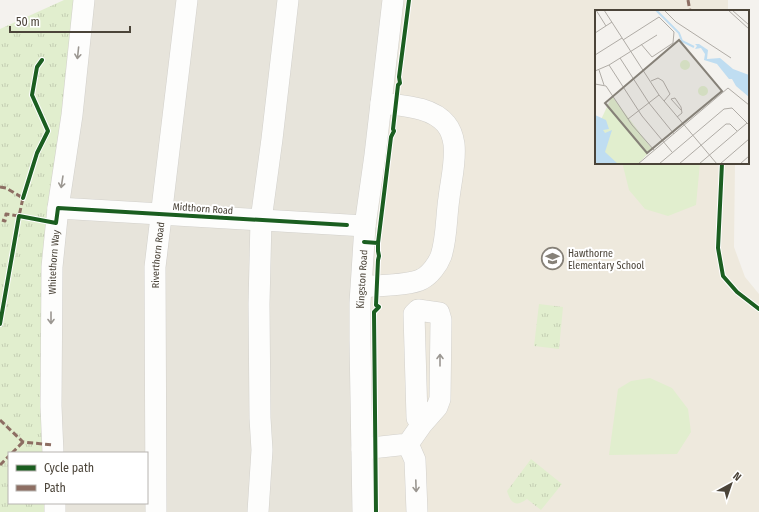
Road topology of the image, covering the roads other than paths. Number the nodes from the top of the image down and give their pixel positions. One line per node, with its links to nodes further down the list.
1 (84, 0): 6 (street, Whitethorn Way, one-way to 6)
2 (187, 0): 7 (street, Riverthorn Road)
3 (288, 0): 8 (street)
4 (393, 0): 5 (street, Kingston Road)
5 (381, 103): 9 (street, Kingston Road); 10 (street)
6 (58, 208): 7 (street, Midthorn Road); 13 (street, Whitethorn Way, one-way to 13)
7 (161, 213): 8 (street, Midthorn Road); 15 (street, Riverthorn Road)
8 (260, 220): 9 (street, Midthorn Road); 16 (street)
9 (365, 226): 10 (street, Kingston Road)
10 (362, 287): 12 (street, Kingston Road)
11 (419, 421): 11 (street, one-way to 11); 14 (street)
12 (362, 449): 14 (street); 17 (street, Kingston Road)
13 (53, 452)
14 (412, 452): 18 (street, one-way to 18)
15 (156, 512)
16 (258, 512)
17 (362, 512)
18 (417, 512)

